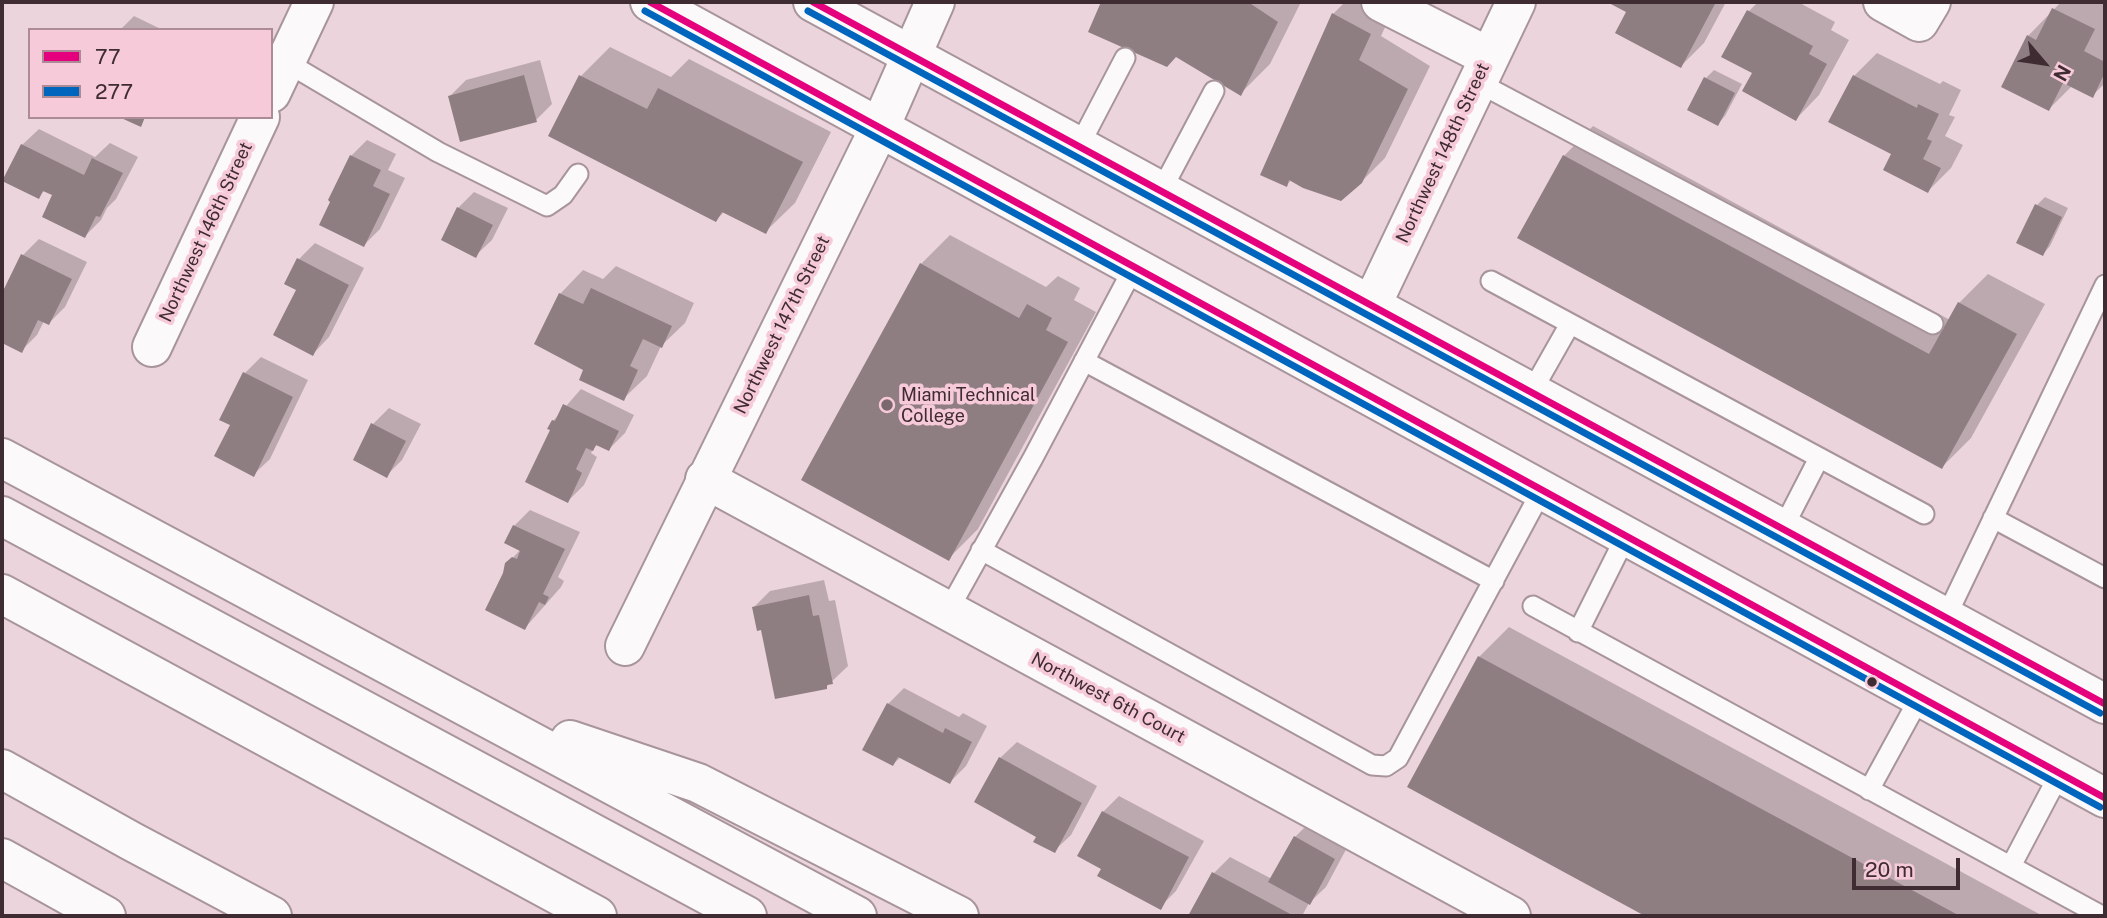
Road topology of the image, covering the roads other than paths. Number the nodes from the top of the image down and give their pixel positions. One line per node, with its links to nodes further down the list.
1 (314, 2): 12 (main road)
2 (650, 2): 15 (main road)
3 (813, 2): 9 (main road)
4 (935, 2): 9 (main road, Northwest 147th Street)
5 (1381, 2): 11 (main road)
6 (1516, 2): 11 (main road, Northwest 148th Street)
7 (1883, 2): 8 (main road)
8 (1925, 12)
9 (910, 56): 15 (main road, Northwest 147th Street); 16 (main road)
10 (1125, 58): 16 (lane)
11 (1483, 70): 22 (main road, Northwest 148th Street); 24 (lane)
12 (279, 77): 17 (lane)
13 (1214, 91): 18 (lane)
14 (259, 119): 25 (main road, Northwest 146th Street)
15 (880, 127): 19 (main road); 30 (main road, Northwest 147th Street)
16 (1079, 146): 18 (main road)
17 (578, 174)
18 (1161, 191): 22 (main road)
19 (1134, 267): 26 (lane); 31 (main road)
20 (1491, 281): 23 (lane)
21 (2105, 285): 34 (lane)
22 (1372, 304): 27 (main road)
23 (1570, 324): 27 (lane); 29 (lane)
24 (1933, 324)
25 (152, 347)
26 (1084, 361): 37 (lane); 39 (lane)
27 (1532, 391): 35 (main road)
28 (2, 458): 48 (main road)
29 (1819, 458): 32 (lane); 35 (lane)
30 (705, 479): 42 (main road, Northwest 6th Court); 45 (main road, Northwest 147th Street)
31 (1542, 490): 36 (main road); 39 (lane)
32 (1924, 514)
33 (2, 516): 59 (main road)
34 (1993, 518): 38 (lane); 43 (lane)
35 (1783, 528): 43 (main road)
36 (1626, 536): 44 (lane); 46 (main road)
37 (981, 550): 39 (lane); 42 (lane)
38 (2105, 578)
39 (1494, 581)
40 (2, 594): 58 (main road)
41 (1533, 606): 44 (lane)
42 (947, 611): 62 (main road, Northwest 6th Court)
43 (1945, 617): 47 (main road)
44 (1578, 632): 52 (lane)
45 (625, 646)
46 (1920, 697): 50 (main road); 52 (lane)
47 (2105, 704)
48 (473, 709): 60 (main road); 61 (main road)
49 (2, 769): 57 (main road)
50 (2060, 773): 51 (main road); 53 (main road); 55 (lane)
51 (2105, 775)
52 (1869, 790): 55 (lane)
53 (2105, 798)
54 (2, 858): 56 (main road)
55 (2011, 866): 63 (lane)
56 (107, 916)
57 (272, 916)
58 (597, 916)
59 (747, 916)
60 (858, 916)
61 (959, 916)
62 (1511, 916)
63 (2102, 916)

